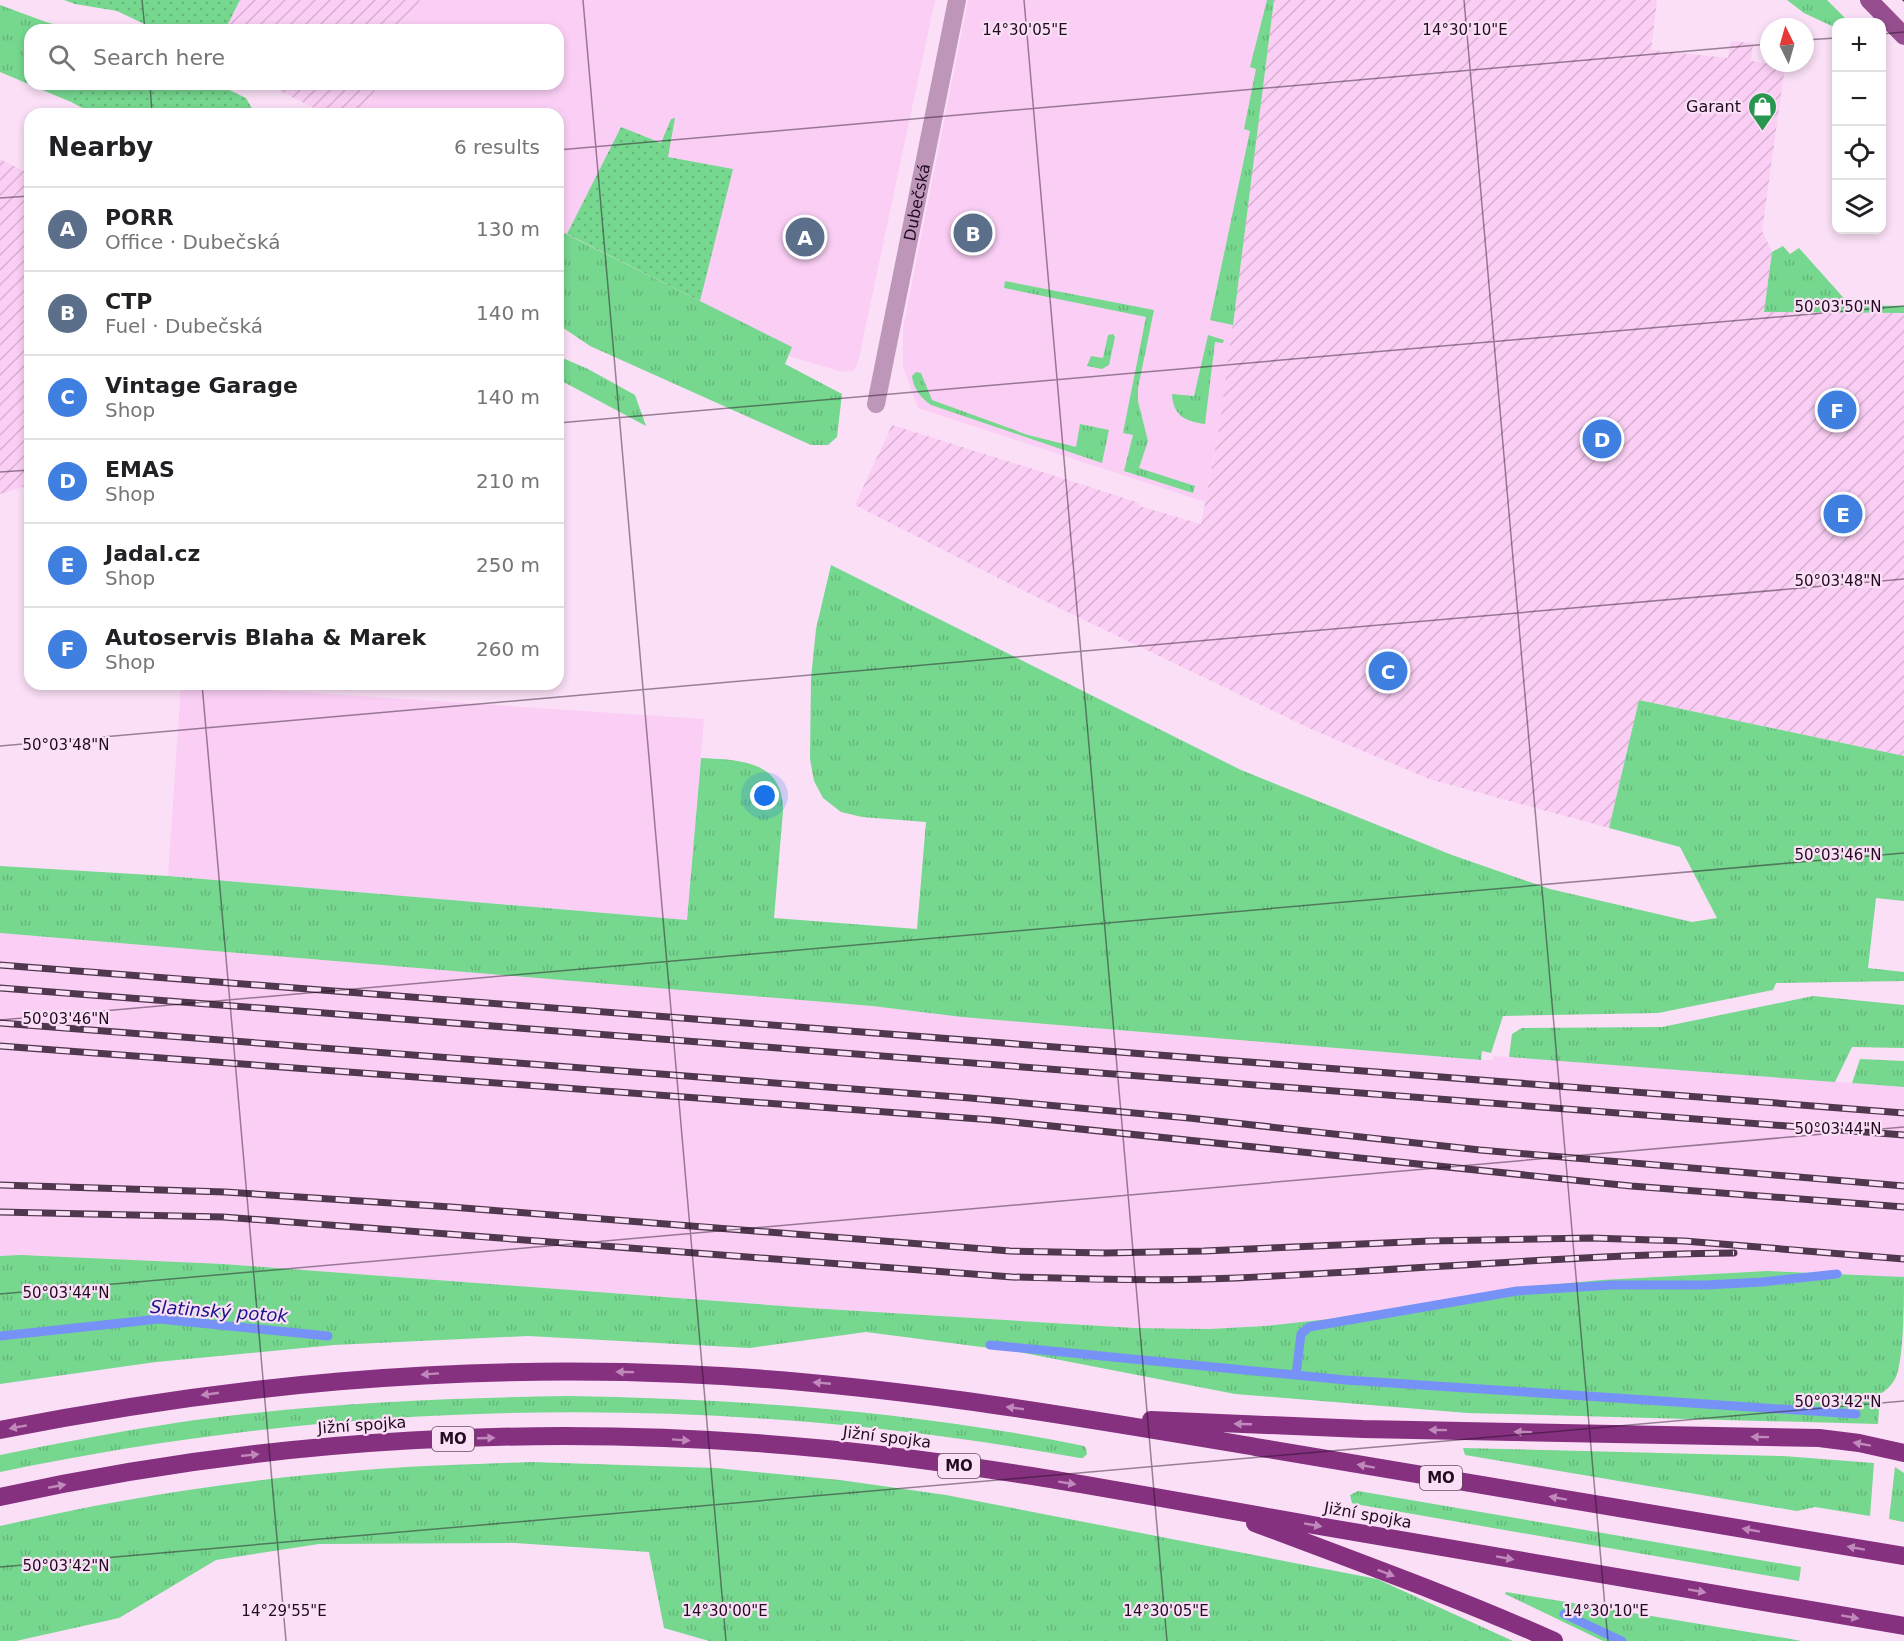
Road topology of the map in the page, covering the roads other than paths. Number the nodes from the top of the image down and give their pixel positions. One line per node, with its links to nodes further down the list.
1 (957, 0): 4 (street, Dubečská)
2 (1869, 0): 3 (main road)
3 (1904, 36)
4 (876, 404)
5 (1073, 1417): 6 (highway, MO, one-way to 6); 7 (highway, one-way to 5); 10 (highway, MO, one-way to 5)
6 (0, 1430)
7 (1904, 1453)
8 (0, 1497): 9 (highway, Jižní spojka / MO, one-way to 9)
9 (1214, 1508): 11 (highway, Jižní spojka / MO, one-way to 11); 12 (highway, one-way to 12)
10 (1904, 1556)
11 (1904, 1626)
12 (1554, 1641)

